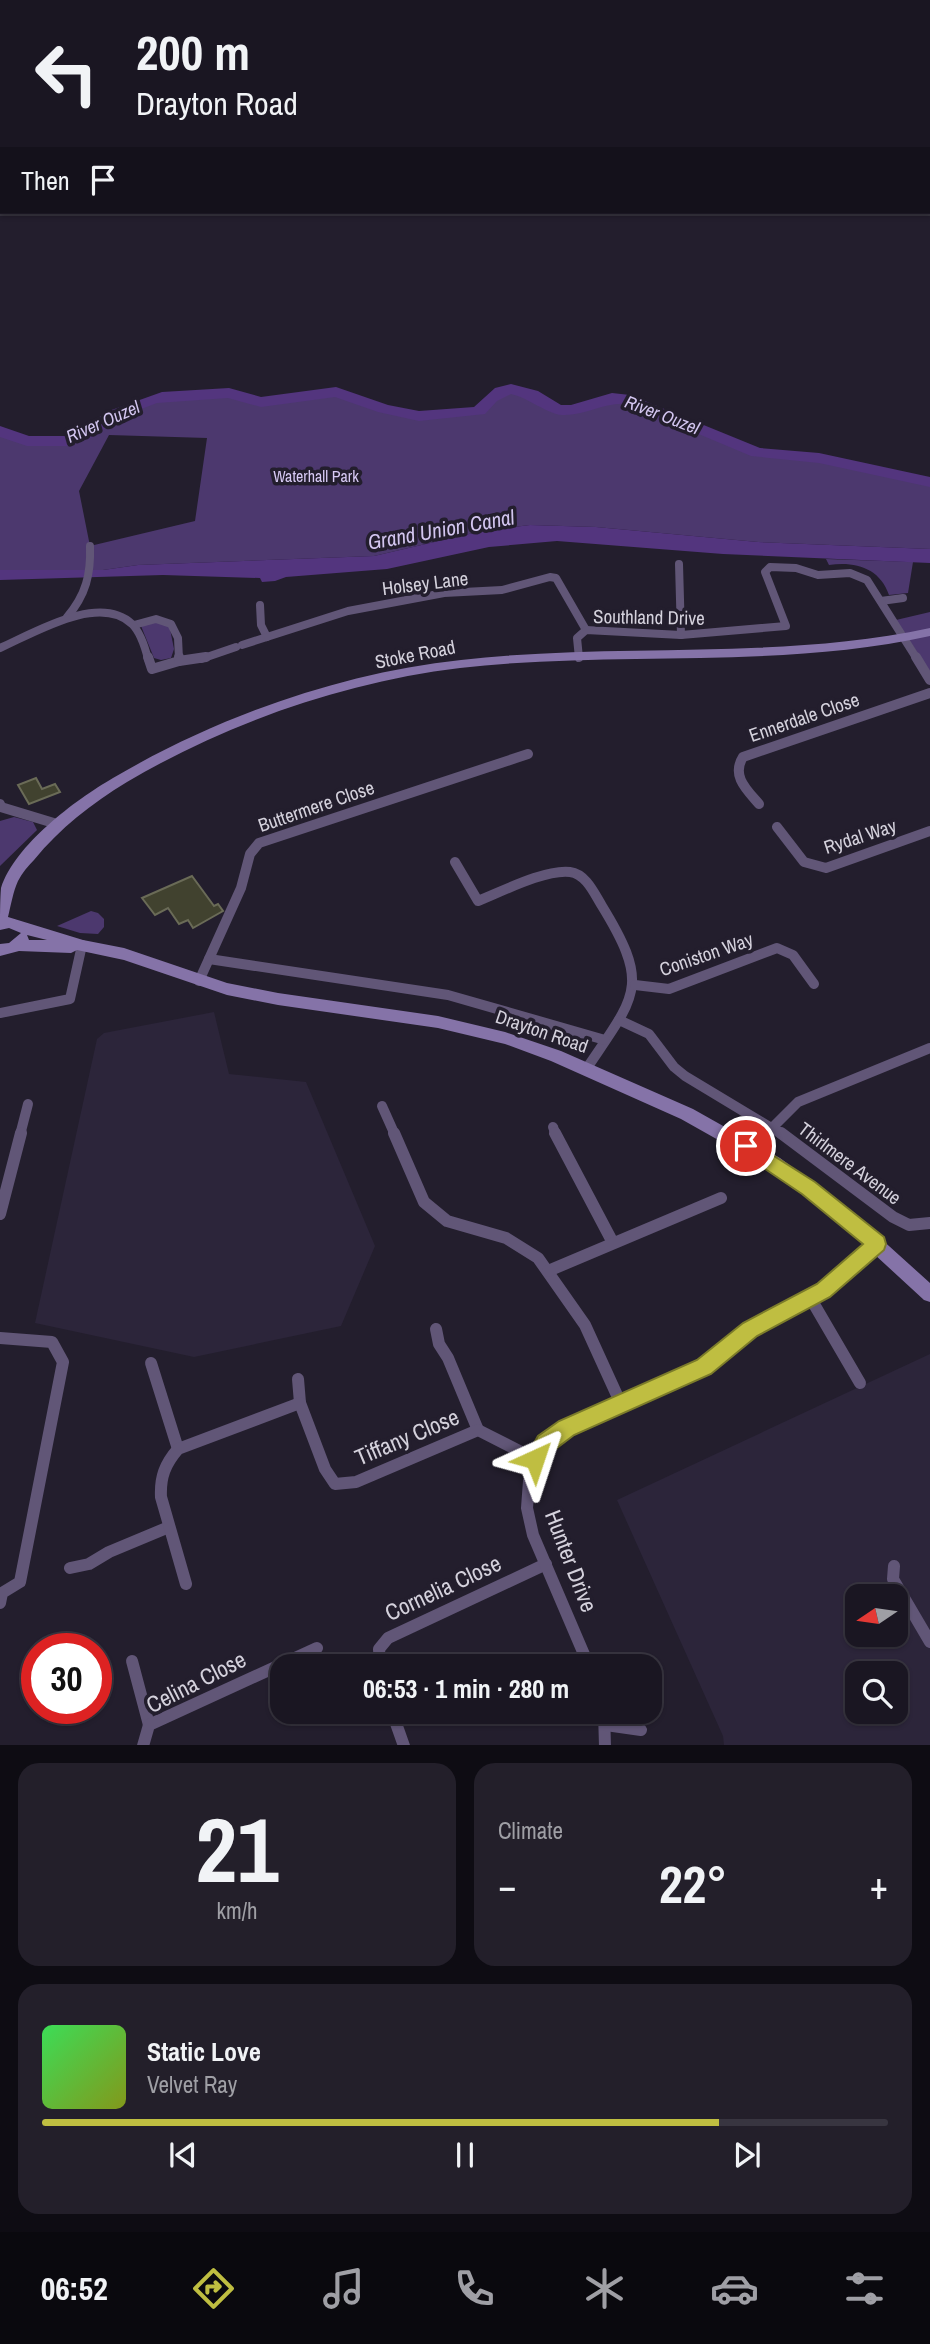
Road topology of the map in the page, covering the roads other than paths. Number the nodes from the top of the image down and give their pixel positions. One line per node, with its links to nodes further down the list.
1 (90, 546): 6 (street)
2 (679, 564): 10 (street)
3 (903, 598): 4 (street)
4 (881, 601): 10 (street, Southland Drive); 12 (street)
5 (260, 605): 11 (street)
6 (67, 617): 7 (street); 13 (street)
7 (134, 625): 15 (street, Holsey Lane); 15 (street)
8 (586, 630): 10 (street, Southland Drive); 11 (street, Holsey Lane); 14 (street, Southland Drive)
9 (930, 632): 12 (street, Stoke Road)
10 (681, 635)
11 (267, 637): 15 (street, Holsey Lane)
12 (902, 638): 14 (street, Stoke Road); 16 (street)
13 (0, 648)
14 (579, 658): 21 (street, Stoke Road)
15 (179, 662)
16 (930, 680)
17 (930, 693): 19 (street, Ennerdale Close)
18 (527, 754): 30 (street, Buttermere Close)
19 (759, 804)
20 (0, 806): 21 (street)
21 (58, 824): 25 (street, Stoke Road)
22 (776, 827): 23 (street, Rydal Way)
23 (930, 831)
24 (455, 862): 32 (street)
25 (0, 924): 26 (street, Drayton Road)
26 (22, 928): 27 (street); 28 (street, Drayton Road)
27 (17, 945): 28 (street, Drayton Road); 29 (street, Drayton Road)
28 (81, 945): 31 (street, Drayton Road); 34 (street)
29 (0, 950)
30 (209, 959): 31 (street, Buttermere Close); 36 (street, Drayton Road)
31 (199, 981): 38 (street, Drayton Road)
32 (635, 985): 33 (street, Coniston Way); 35 (street)
33 (814, 985)
34 (0, 1013)
35 (619, 1020): 36 (street); 42 (street, Thirlmere Avenue)
36 (605, 1040): 38 (street)
37 (930, 1048): 42 (street)
38 (587, 1068): 47 (street, Drayton Road)
39 (29, 1104): 44 (street)
40 (382, 1105): 48 (street)
41 (553, 1127): 46 (street)
42 (773, 1127): 45 (street, Thirlmere Avenue)
43 (721, 1198): 46 (street)
44 (0, 1214)
45 (930, 1223)
46 (612, 1241): 48 (street)
47 (877, 1244): 49 (street, Drayton Road); 50 (street, Hunter Drive)
48 (548, 1271): 57 (street)
49 (930, 1294)
50 (811, 1299): 55 (street); 57 (street, Hunter Drive)
51 (436, 1329): 58 (street)
52 (0, 1338): 66 (street)
53 (151, 1363): 59 (street)
54 (298, 1379): 56 (street, Tiffany Close)
55 (860, 1383)
56 (300, 1403): 58 (street, Tiffany Close); 59 (street)
57 (621, 1404): 60 (street, Hunter Drive)
58 (478, 1430): 60 (street, Tiffany Close)
59 (178, 1449): 61 (street)
60 (535, 1459): 62 (street, Hunter Drive)
61 (169, 1527): 64 (street); 65 (street)
62 (546, 1564): 69 (street, Cornelia Close); 70 (street, Hunter Drive)
63 (894, 1566): 67 (street)
64 (70, 1568)
65 (186, 1584)
66 (0, 1603)
67 (930, 1642)
68 (317, 1648): 75 (street, Celina Close)
69 (379, 1654)
70 (584, 1654)
71 (132, 1661): 75 (street)
72 (396, 1724): 78 (street)
73 (605, 1724): 79 (street)
74 (623, 1724): 76 (street)
75 (149, 1725): 77 (street, Celina Close)
76 (641, 1730)
77 (143, 1745)
78 (404, 1745)
79 (605, 1745)

